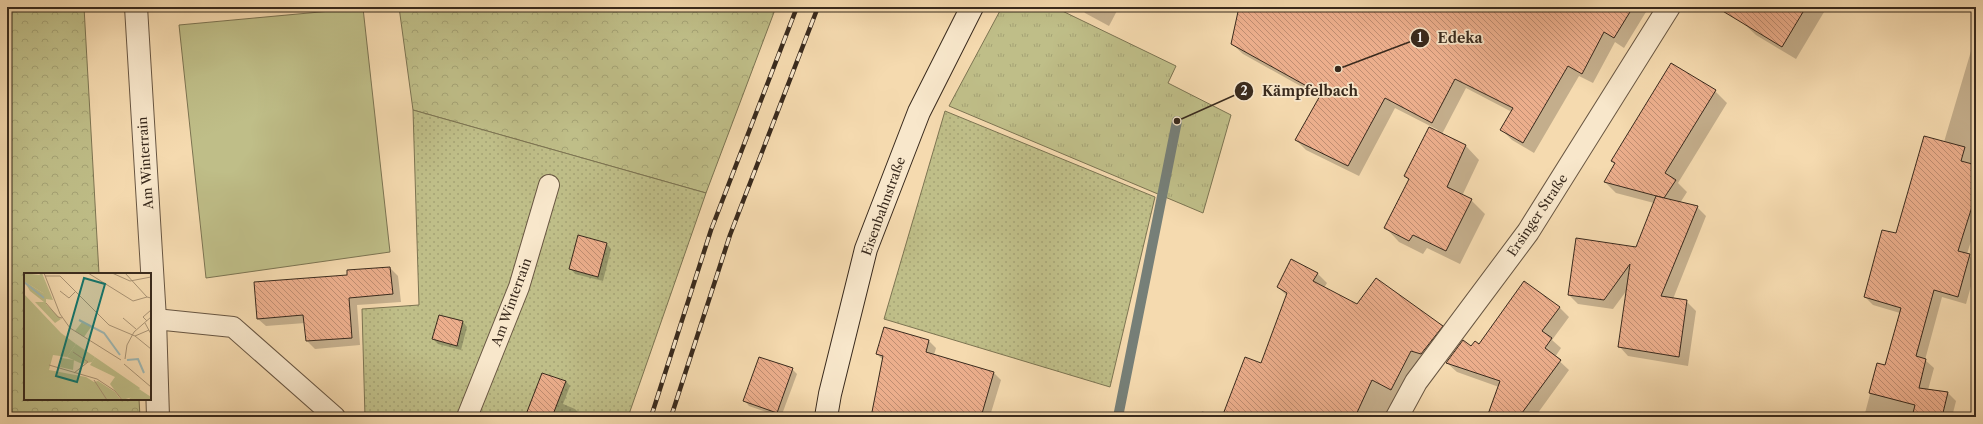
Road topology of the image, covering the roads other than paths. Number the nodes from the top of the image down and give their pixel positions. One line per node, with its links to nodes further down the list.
1 (136, 7): 5 (street, Am Winterrain)
2 (972, 7): 9 (street, Eisenbahnstraße)
3 (1669, 7): 10 (street, Ersinger Straße)
4 (549, 185): 8 (lane, Am Winterrain)
5 (155, 319): 6 (street, Am Winterrain); 7 (lane)
6 (158, 417)
7 (335, 417)
8 (467, 417)
9 (826, 417)
10 (1397, 417)

